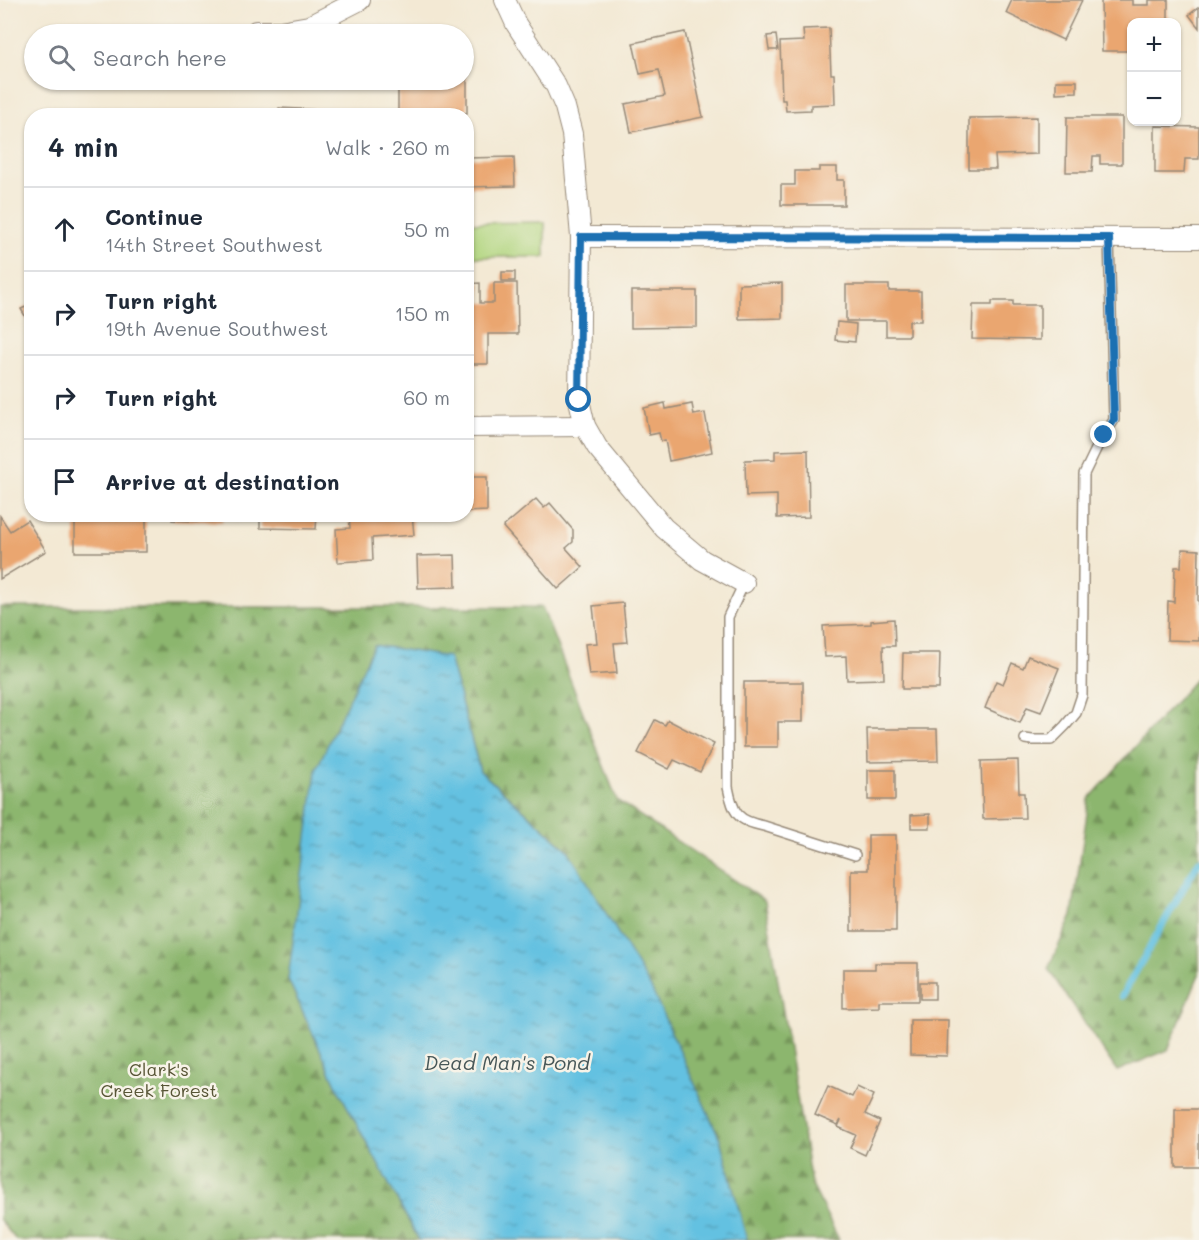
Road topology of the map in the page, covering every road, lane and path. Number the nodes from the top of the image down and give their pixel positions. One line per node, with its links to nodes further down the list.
1 (360, 0): 3 (street)
2 (505, 0): 4 (street)
3 (313, 24)
4 (581, 237): 5 (street); 7 (street)
5 (1109, 238): 6 (street); 10 (lane)
6 (1199, 238)
7 (585, 426): 8 (street); 9 (street)
8 (474, 427)
9 (744, 584): 11 (lane)
10 (1026, 739)
11 (855, 855)

